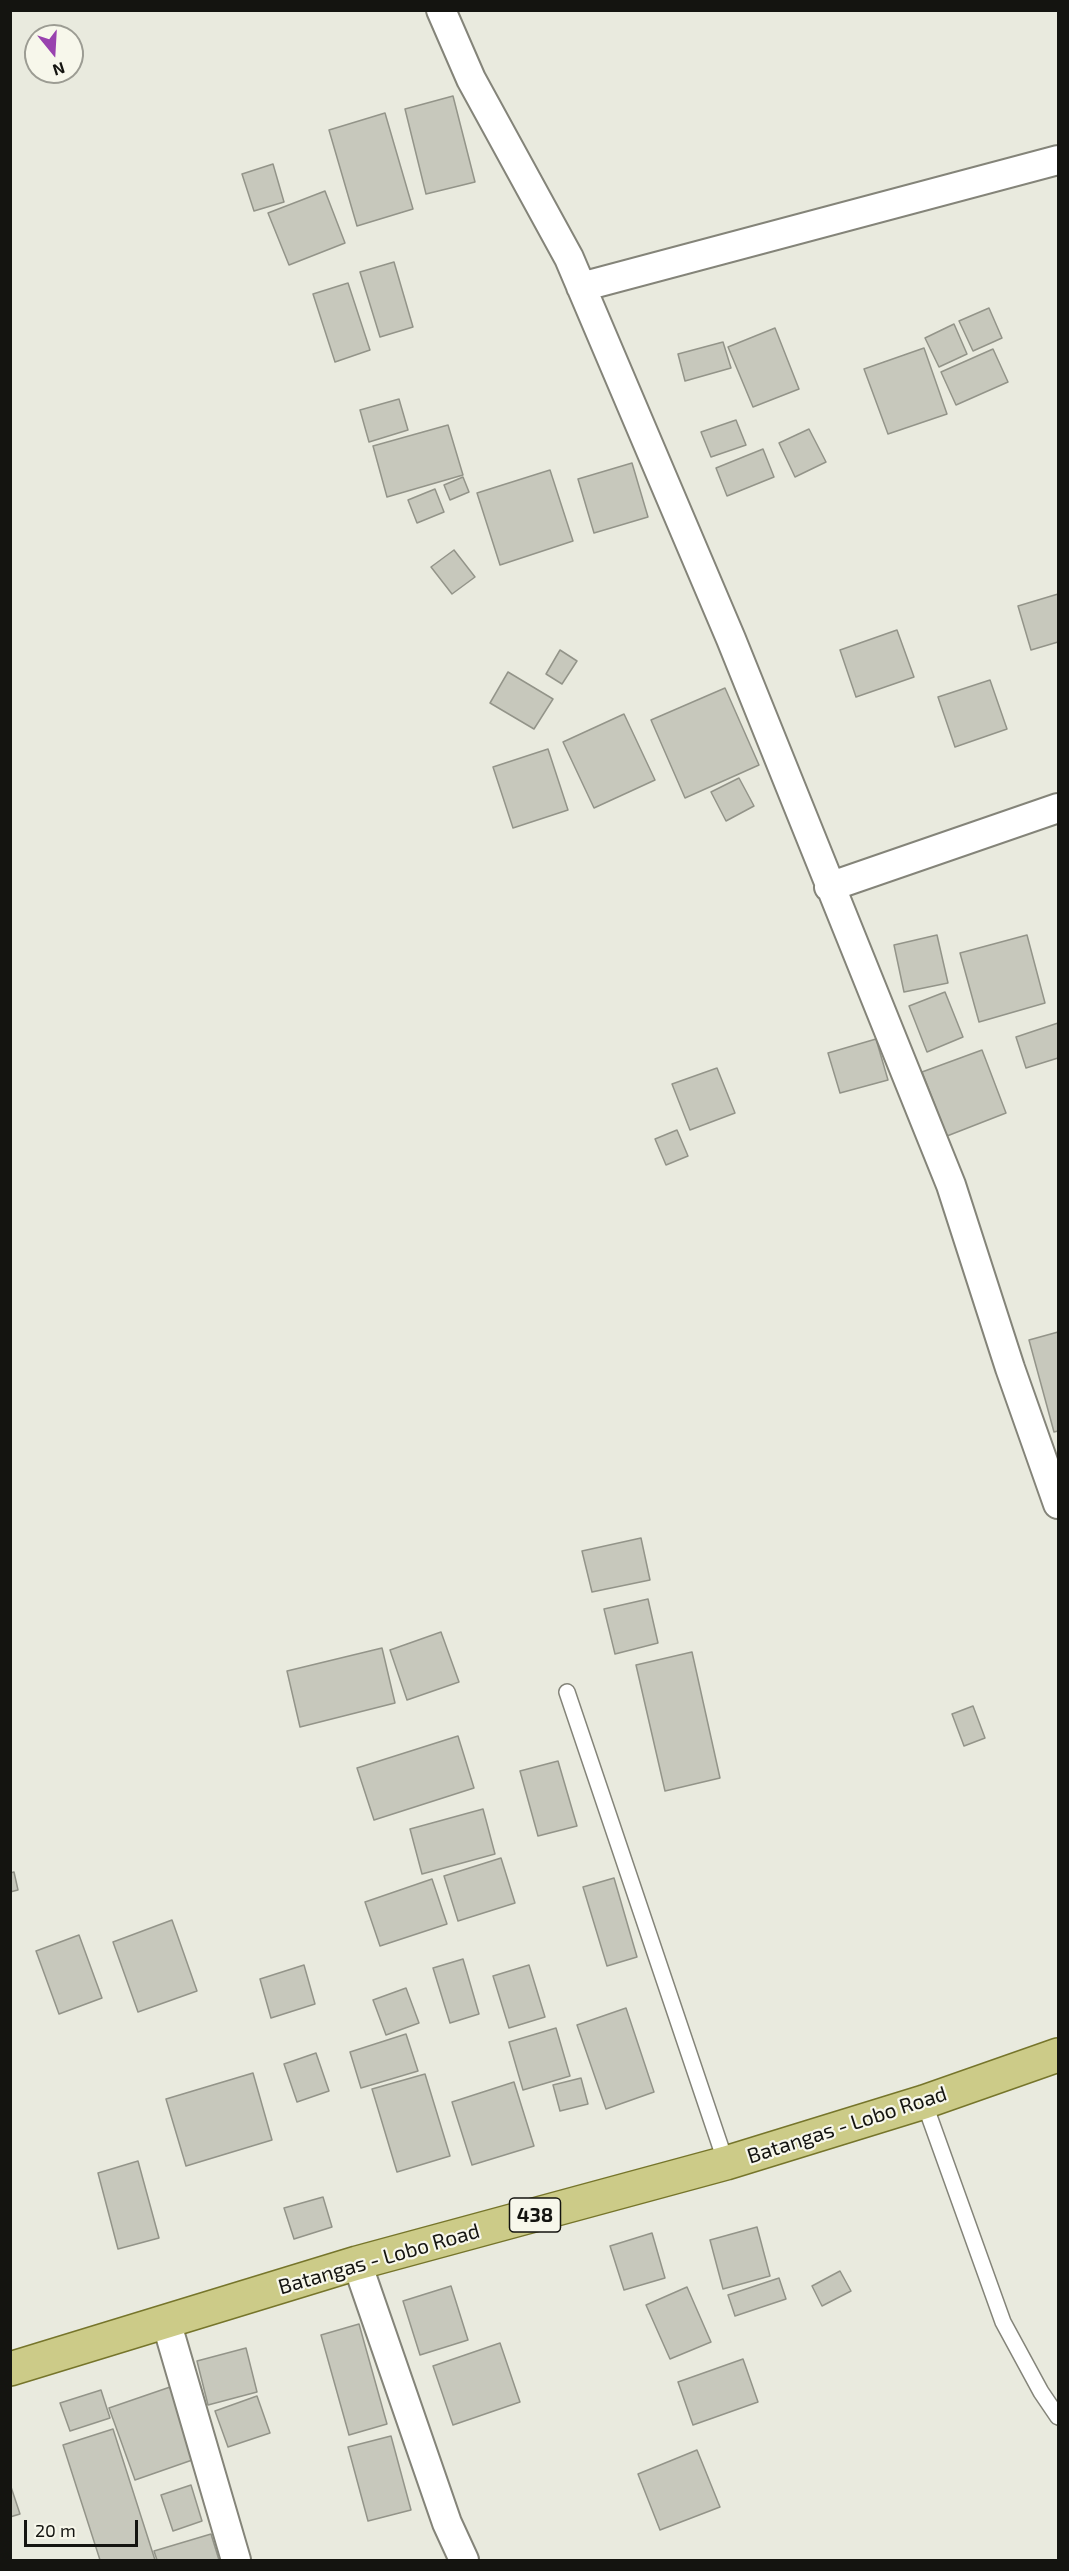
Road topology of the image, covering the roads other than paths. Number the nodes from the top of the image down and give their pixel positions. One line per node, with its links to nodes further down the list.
1 (441, 10): 3 (street)
2 (1059, 160): 3 (street)
3 (581, 287): 5 (street)
4 (1059, 808): 5 (street)
5 (829, 887): 6 (street)
6 (1059, 1504)
7 (567, 1692): 10 (lane)
8 (1059, 2055): 9 (main road, Batangas - Lobo Road / 438)
9 (924, 2102): 10 (main road, Batangas - Lobo Road / 438); 14 (lane)
10 (726, 2163): 11 (main road, Batangas - Lobo Road / 438)
11 (357, 2264): 12 (main road, Batangas - Lobo Road / 438); 16 (street)
12 (166, 2321): 13 (main road, Batangas - Lobo Road / 438); 15 (street)
13 (10, 2369)
14 (1059, 2417)
15 (236, 2560)
16 (464, 2560)

